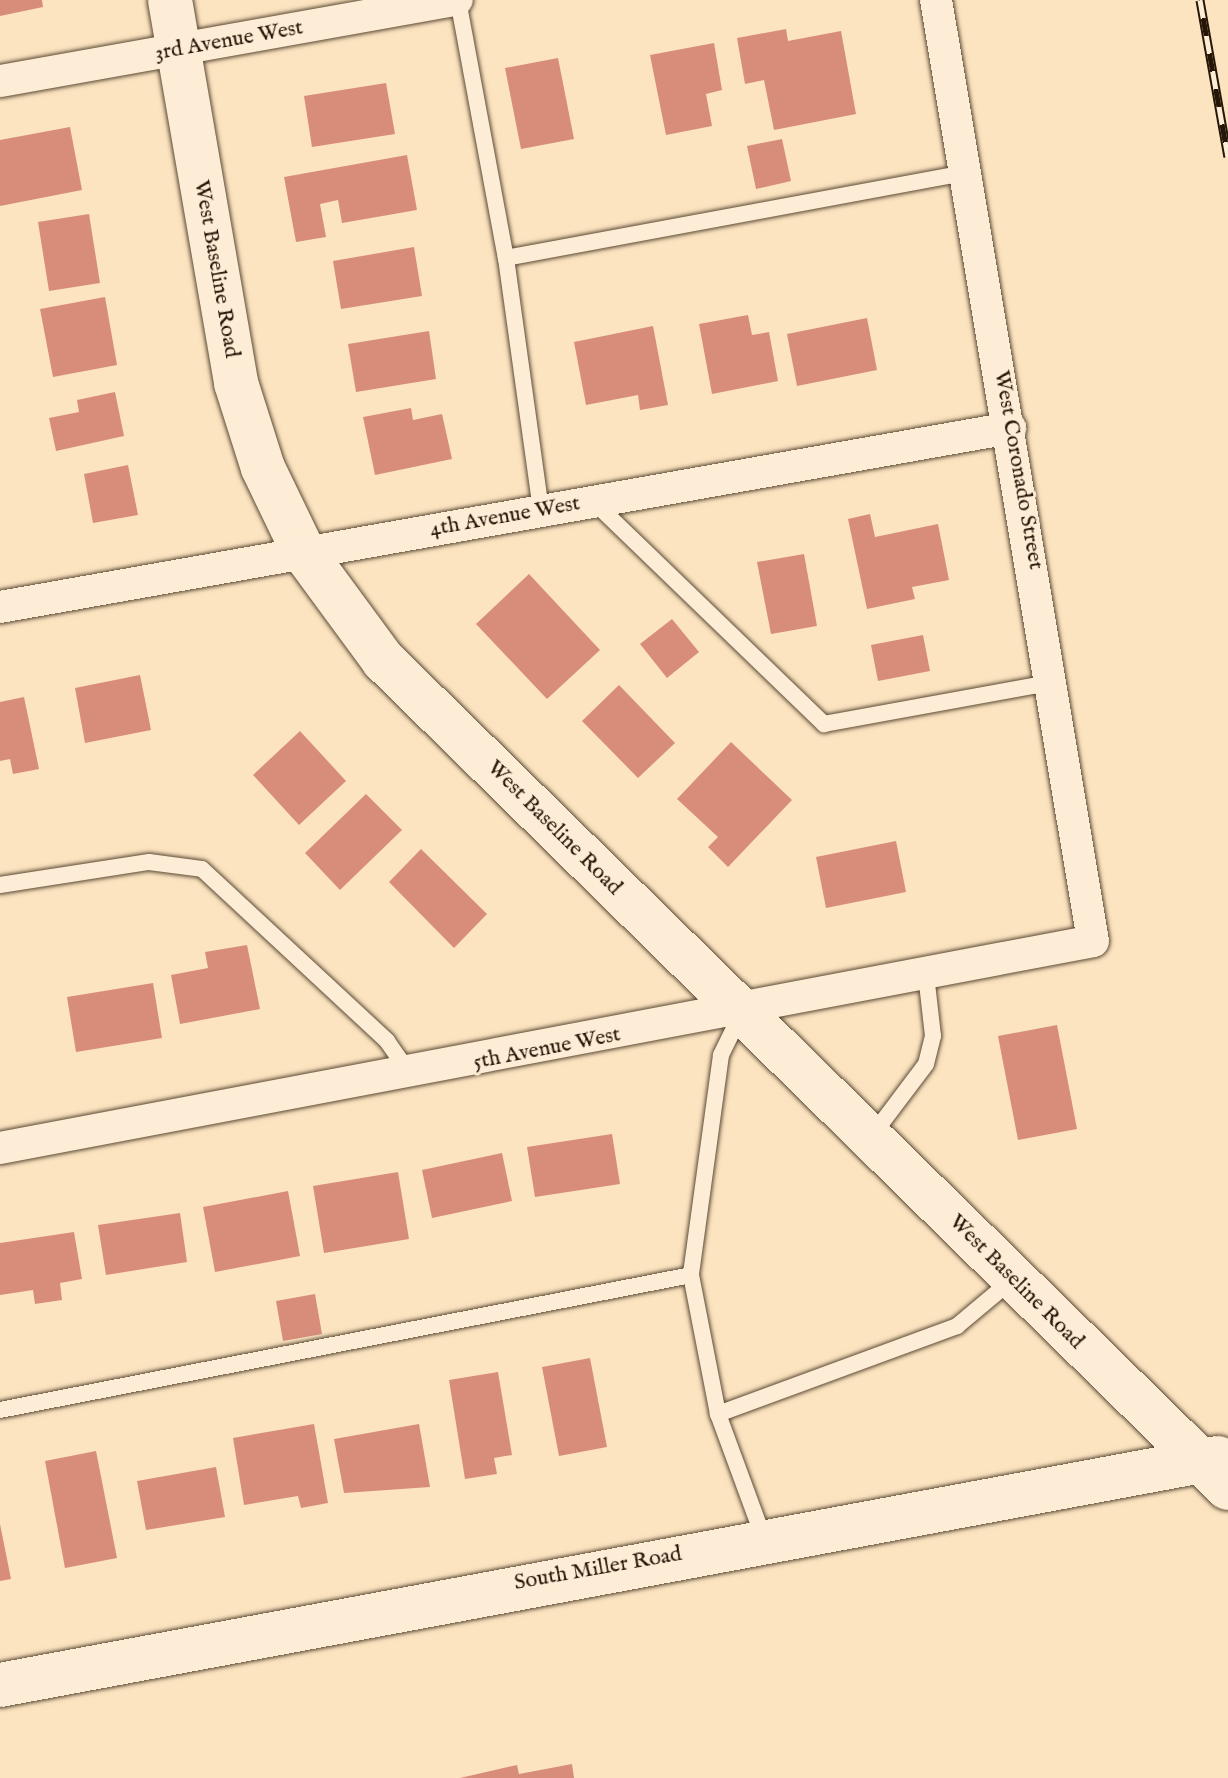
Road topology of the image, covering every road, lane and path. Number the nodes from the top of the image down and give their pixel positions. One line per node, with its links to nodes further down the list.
1 (170, 0): 4 (main road, West Baseline Road)
2 (458, 0): 4 (street, 3rd Avenue West); 7 (lane)
3 (936, 0): 6 (street, West Coronado Street)
4 (179, 51): 5 (street, 3rd Avenue West); 11 (main road, West Baseline Road)
5 (0, 81)
6 (966, 173): 7 (lane); 8 (street, West Coronado Street)
7 (506, 258): 10 (lane)
8 (1010, 428): 9 (street, 4th Avenue West); 13 (street, West Coronado Street)
9 (594, 502): 10 (street, 4th Avenue West); 13 (lane)
10 (541, 511): 11 (street, 4th Avenue West)
11 (303, 551): 12 (street, 4th Avenue West); 17 (main road, West Baseline Road)
12 (0, 607)
13 (1054, 682): 15 (street, West Coronado Street)
14 (0, 885): 18 (lane)
15 (1093, 941): 16 (street, 5th Avenue West)
16 (926, 975): 17 (street, 5th Avenue West); 19 (lane)
17 (741, 1013): 18 (street, 5th Avenue West); 19 (main road, West Baseline Road); 21 (lane)
18 (411, 1075): 20 (street, 5th Avenue West)
19 (870, 1138): 22 (main road, West Baseline Road)
20 (0, 1148)
21 (691, 1275): 23 (lane); 24 (lane)
22 (1013, 1279): 24 (lane); 25 (main road, West Baseline Road)
23 (0, 1410)
24 (718, 1414): 26 (lane)
25 (1218, 1468): 26 (main road, South Miller Road)
26 (764, 1539): 27 (main road, South Miller Road)
27 (0, 1685)

